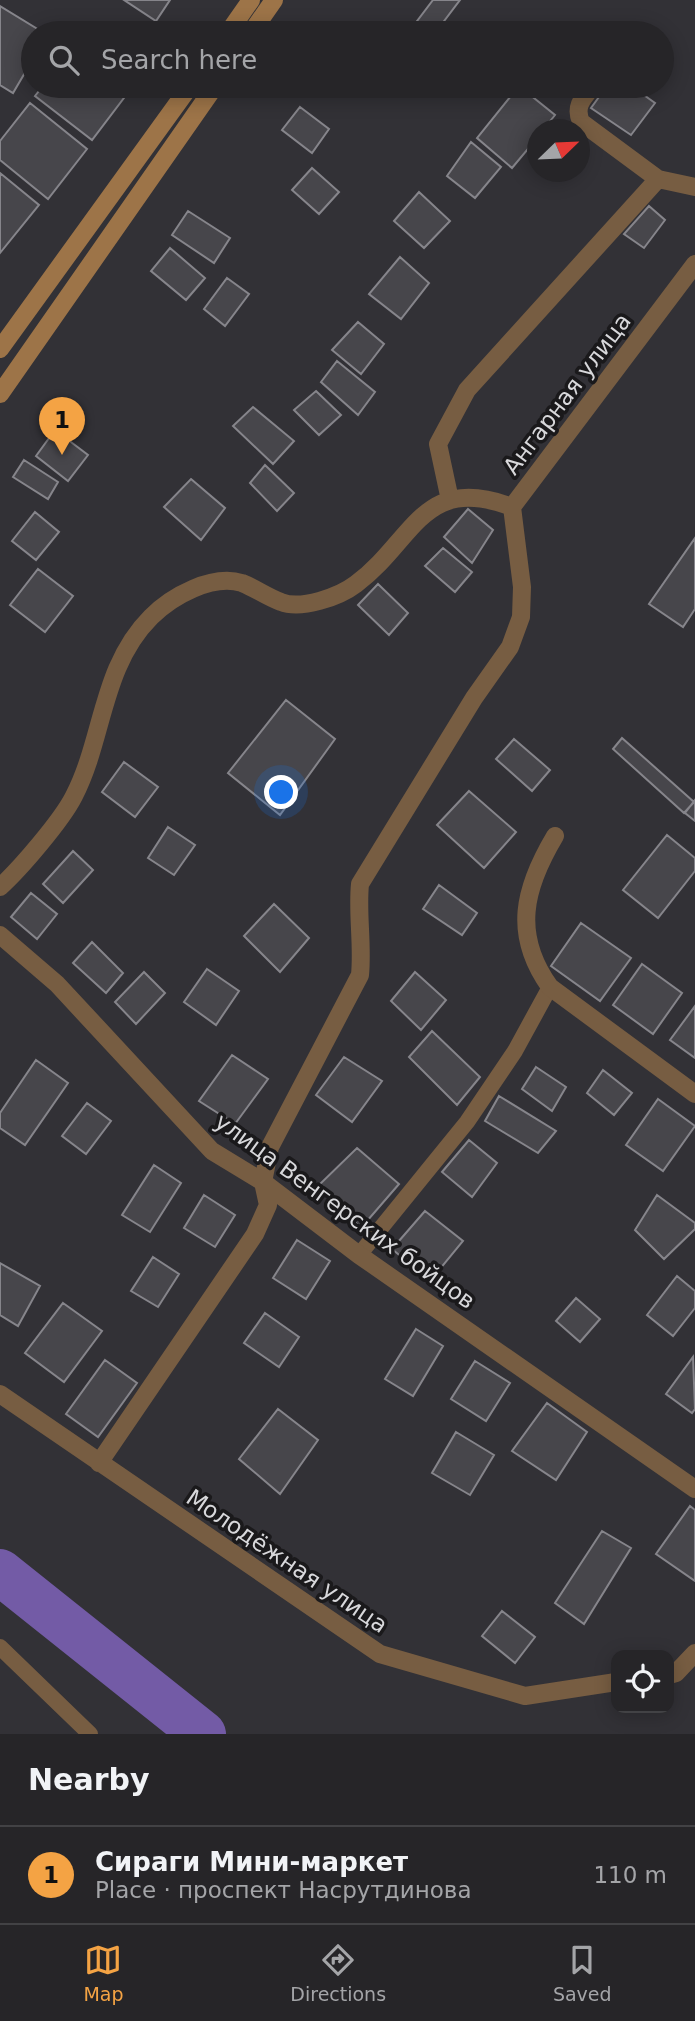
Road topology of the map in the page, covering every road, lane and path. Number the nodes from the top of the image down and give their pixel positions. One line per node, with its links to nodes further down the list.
1 (251, 0): 3 (main road)
2 (274, 0): 4 (main road)
3 (236, 21)
4 (259, 21)
5 (181, 98): 11 (main road)
6 (207, 98): 12 (main road)
7 (583, 98): 8 (street)
8 (658, 179): 9 (street); 13 (street)
9 (695, 187)
10 (695, 264): 14 (street, Ангарная улица)
11 (0, 349)
12 (0, 394)
13 (450, 499): 14 (street, Ангарная улица); 16 (street)
14 (512, 507): 20 (street)
15 (555, 836): 18 (street)
16 (0, 887)
17 (0, 935): 20 (street, улица Венгерских бойцов)
18 (550, 987): 19 (street); 21 (lane)
19 (695, 1094)
20 (263, 1182): 21 (street, улица Венгерских бойцов); 23 (street)
21 (359, 1255): 24 (street, улица Венгерских бойцов)
22 (0, 1394): 23 (street, Молодёжная улица)
23 (99, 1464): 28 (street, Молодёжная улица)
24 (695, 1489)
25 (0, 1647): 29 (lane)
26 (695, 1653): 27 (street)
27 (674, 1674)
28 (611, 1683)
29 (90, 1734)

